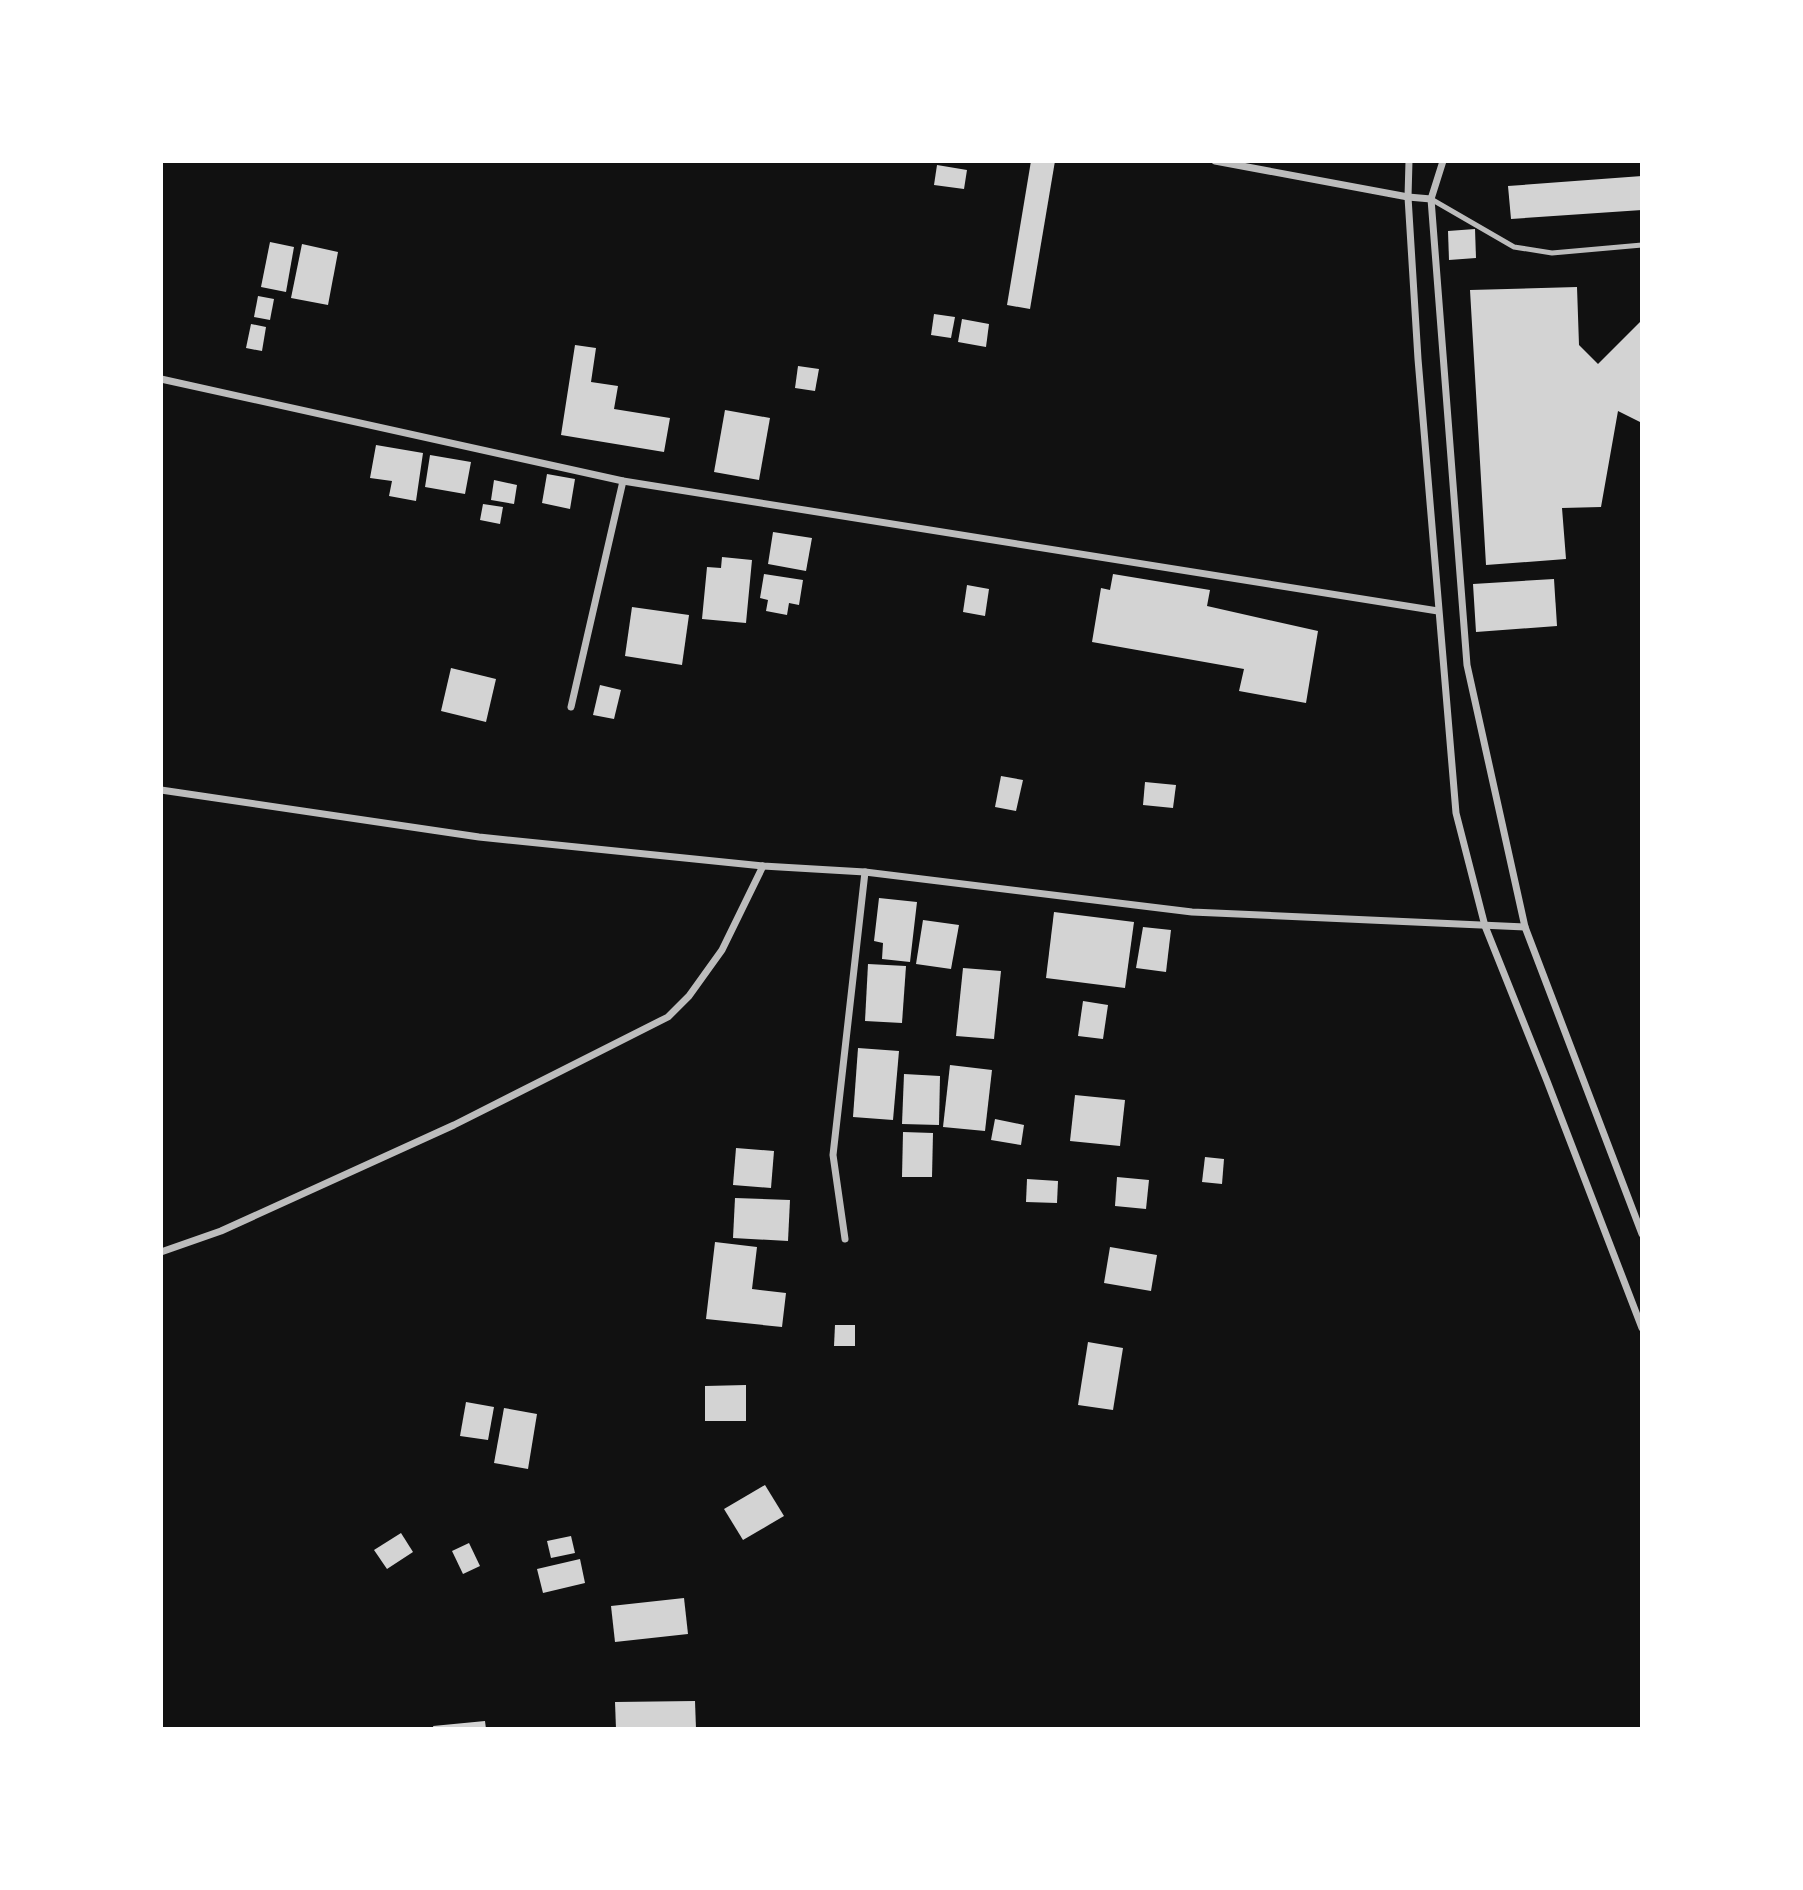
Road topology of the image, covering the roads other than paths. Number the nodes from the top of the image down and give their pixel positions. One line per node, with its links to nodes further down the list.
1 (1215, 161): 4 (street)
2 (1409, 161): 4 (street)
3 (1443, 161): 5 (street)
4 (1408, 197): 5 (street); 9 (street)
5 (1431, 199): 6 (lane); 15 (street)
6 (1642, 245)
7 (161, 379): 8 (street)
8 (622, 481): 9 (street); 10 (street)
9 (1438, 611): 14 (street)
10 (571, 707)
11 (161, 790): 12 (street)
12 (763, 866): 13 (street); 18 (street)
13 (865, 872): 14 (street); 17 (street)
14 (1485, 926): 15 (street); 19 (street)
15 (1525, 927): 16 (street)
16 (1642, 1234)
17 (845, 1239)
18 (161, 1252)
19 (1642, 1328)

